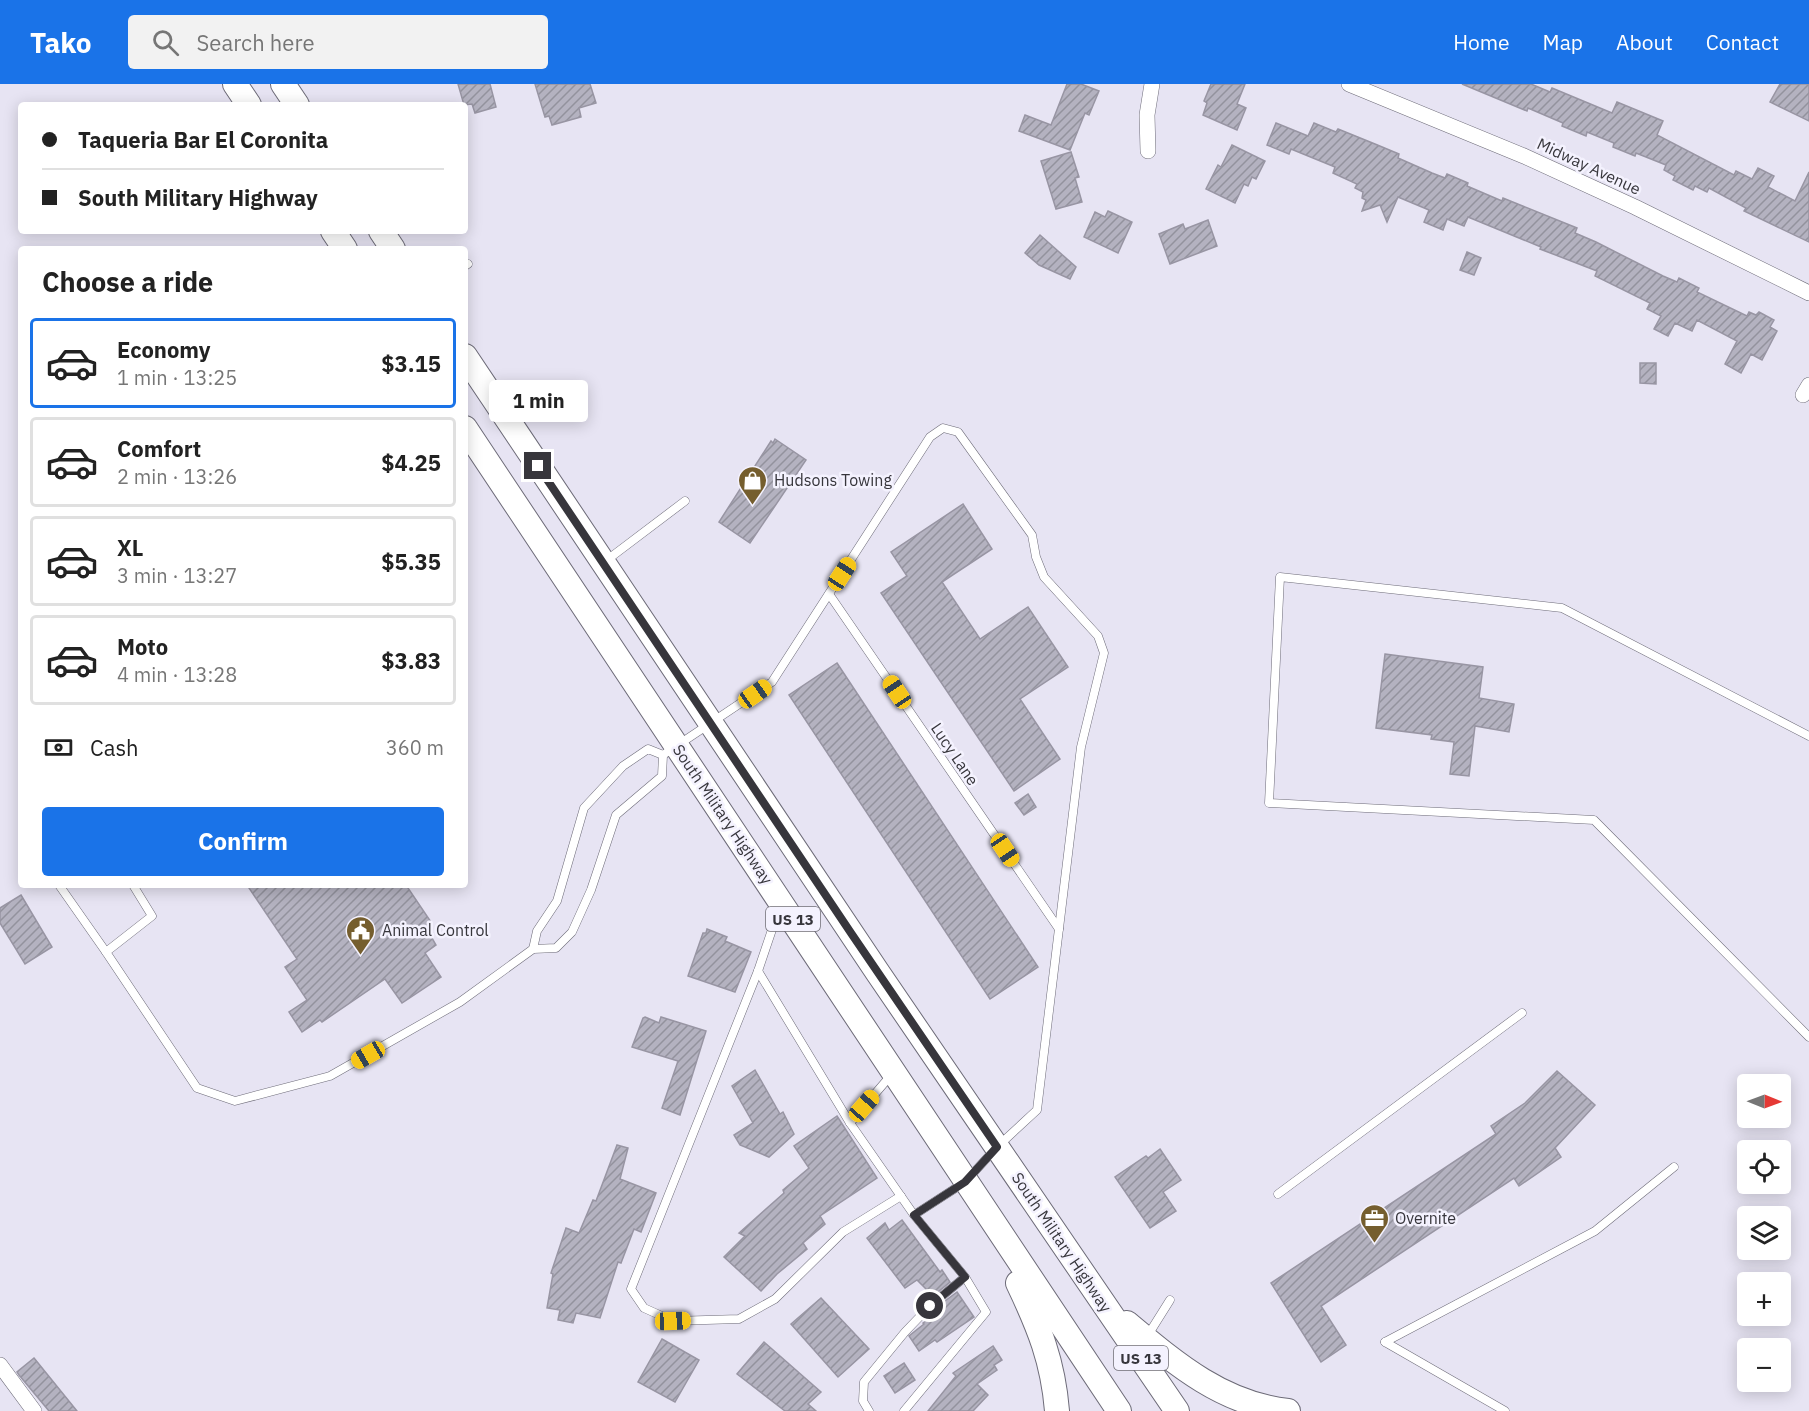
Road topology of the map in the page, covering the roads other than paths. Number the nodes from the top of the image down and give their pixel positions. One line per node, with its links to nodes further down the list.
1 (235, 84): 5 (main road)
2 (283, 84): 6 (main road)
3 (1152, 84): 7 (street)
4 (1349, 84): 8 (street, Midway Avenue)
5 (247, 102)
6 (295, 102)
7 (1148, 151)
8 (1809, 293)
9 (468, 360): 12 (main road, South Military Highway / US 13)
10 (468, 433): 16 (main road, South Military Highway / US 13)
11 (685, 501): 12 (lane)
12 (603, 563): 14 (main road, South Military Highway / US 13)
13 (830, 594): 14 (lane); 20 (lane, Lucy Lane); 20 (lane)
14 (711, 725): 16 (lane); 28 (main road, South Military Highway / US 13)
15 (1809, 736): 25 (lane)
16 (670, 751): 19 (main road, South Military Highway / US 13); 21 (lane); 21 (lane)
17 (61, 888): 22 (lane)
18 (135, 888): 22 (lane)
19 (781, 902): 23 (lane); 26 (main road, South Military Highway / US 13)
20 (1059, 929): 28 (lane)
21 (533, 949): 22 (lane)
22 (106, 952)
23 (758, 971): 27 (lane); 32 (lane)
24 (1522, 1014): 31 (lane)
25 (1809, 1037)
26 (893, 1073): 27 (lane); 30 (main road, South Military Highway / US 13)
27 (850, 1123): 32 (lane)
28 (997, 1147): 30 (lane); 36 (main road, South Military Highway / US 13)
29 (1674, 1167): 46 (lane)
30 (965, 1182): 33 (lane); 42 (main road); 43 (main road, South Military Highway / US 13)
31 (1278, 1194)
32 (901, 1196): 33 (lane)
33 (914, 1215): 34 (lane)
34 (965, 1277): 40 (lane); 41 (lane)
35 (1170, 1300): 37 (lane)
36 (1105, 1305): 37 (main road); 44 (main road, South Military Highway / US 13)
37 (1146, 1339): 45 (main road)
38 (0, 1365): 39 (street)
39 (34, 1411)
40 (869, 1411)
41 (904, 1411)
42 (1057, 1411)
43 (1119, 1411)
44 (1177, 1411)
45 (1288, 1411)
46 (1505, 1411)

